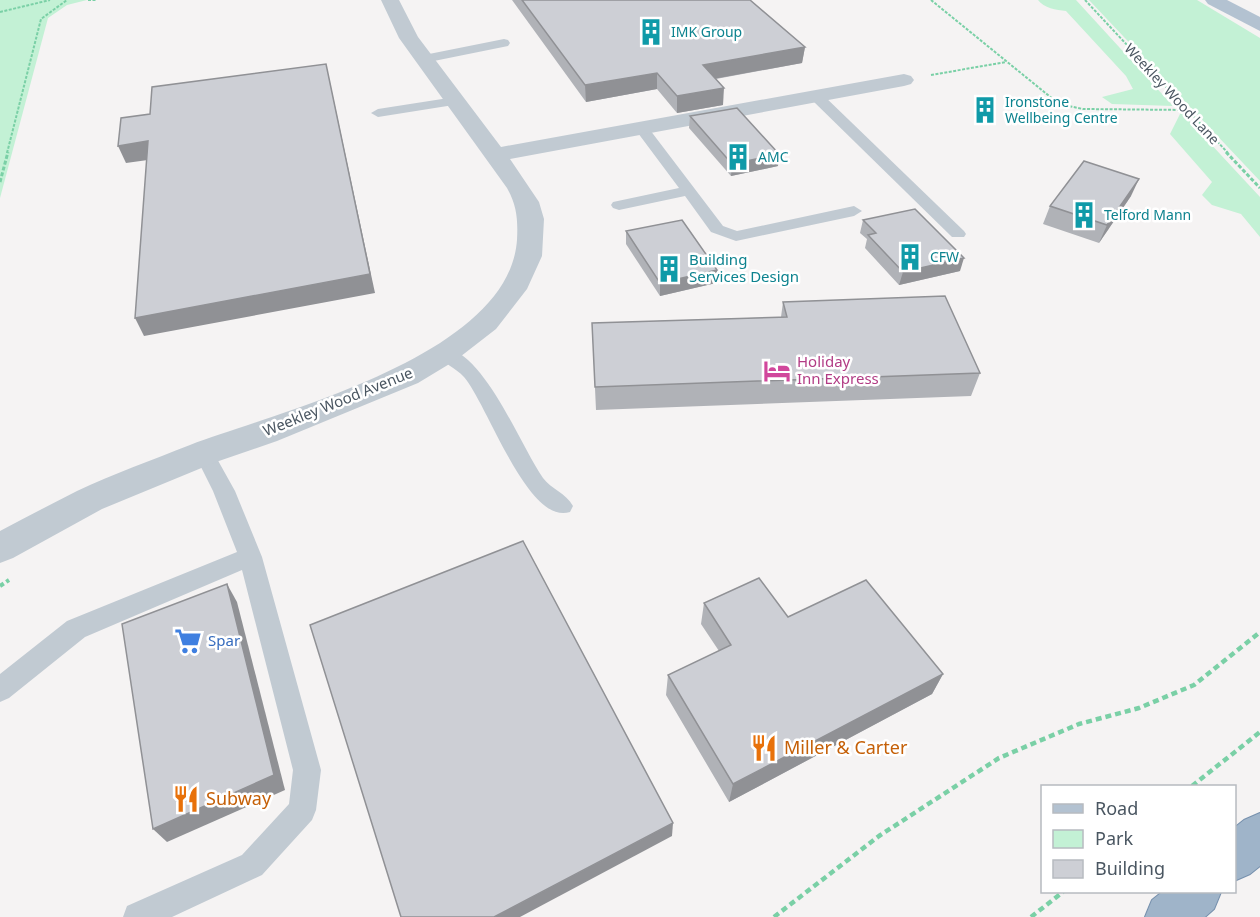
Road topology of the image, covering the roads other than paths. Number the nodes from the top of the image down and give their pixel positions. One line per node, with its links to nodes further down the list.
1 (390, 0): 5 (street, Weekley Wood Avenue)
2 (1214, 0): 3 (main road)
3 (1260, 26)
4 (504, 43): 5 (lane)
5 (424, 59): 8 (street, Weekley Wood Avenue)
6 (904, 80): 7 (street)
7 (816, 96): 10 (street); 15 (lane)
8 (455, 101): 9 (lane); 11 (street, Weekley Wood Avenue)
9 (378, 113)
10 (642, 129): 11 (street); 12 (lane)
11 (495, 155): 16 (street, Weekley Wood Avenue)
12 (688, 191): 13 (lane); 14 (lane)
13 (619, 205)
14 (854, 211)
15 (958, 234)
16 (446, 353): 17 (street, Weekley Wood Avenue); 18 (lane)
17 (204, 453): 19 (street, Weekley Wood Avenue); 20 (lane)
18 (562, 506)
19 (0, 548)
20 (250, 556): 21 (lane); 25 (lane)
21 (0, 690)
22 (1260, 836): 23 (highway)
23 (1236, 856)
24 (1195, 893): 26 (highway)
25 (138, 917)
26 (1169, 917)

